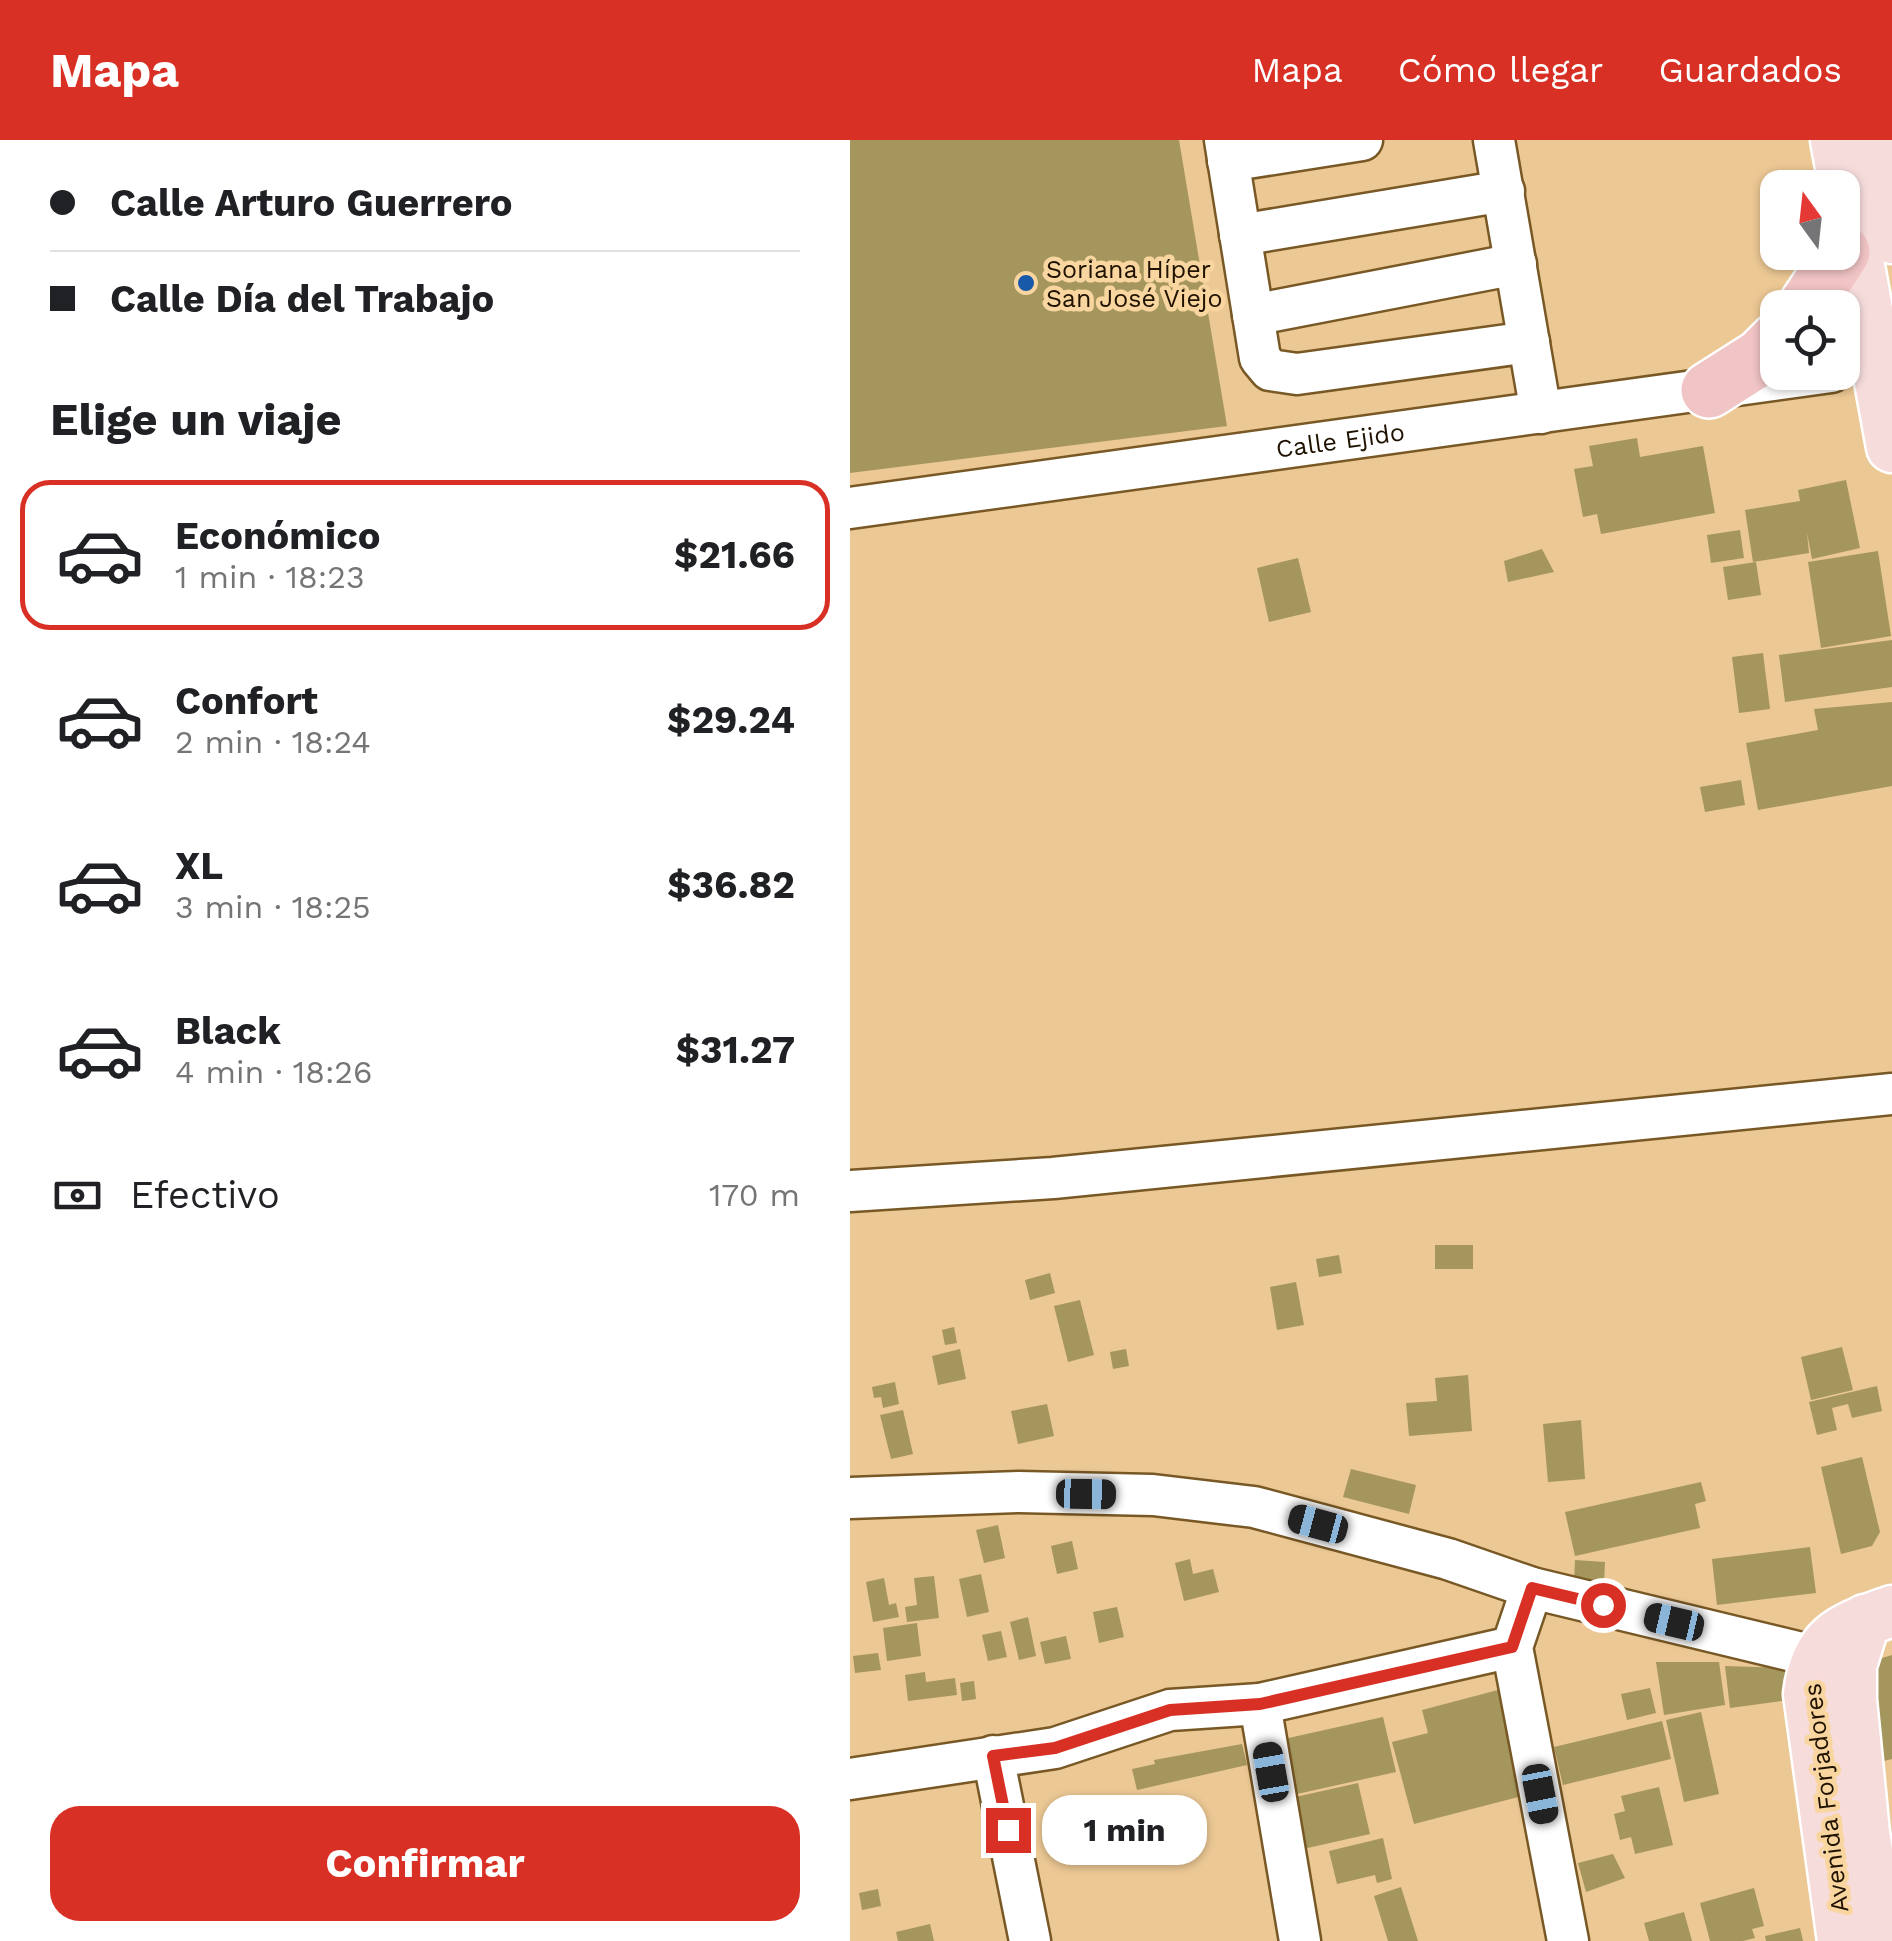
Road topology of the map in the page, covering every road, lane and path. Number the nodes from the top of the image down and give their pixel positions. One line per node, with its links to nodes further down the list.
1 (1362, 140): 5 (street)
2 (1494, 140): 7 (street)
3 (1836, 140): 6 (main road)
4 (1875, 140): 8 (main road)
5 (1226, 151): 9 (street)
6 (1842, 170)
7 (1504, 190): 9 (street); 10 (street)
8 (1860, 227)
9 (1240, 235): 13 (street)
10 (1516, 264): 13 (street); 14 (street)
11 (1836, 270): 12 (highway)
12 (1820, 290)
13 (1253, 316): 14 (street)
14 (1528, 342): 19 (street)
15 (1760, 357): 18 (highway)
16 (1860, 368): 20 (main road)
17 (1760, 383): 18 (street, Calle Ejido)
18 (1709, 390): 19 (street, Calle Ejido)
19 (1540, 413): 21 (street, Calle Ejido)
20 (1892, 446)
21 (850, 508)
22 (1892, 1094): 23 (street)
23 (850, 1191)
24 (850, 1498): 25 (street)
25 (1532, 1588): 26 (street); 27 (street)
26 (1856, 1638): 34 (main road, Avenida Forjadores); 35 (main road, Avenida Forjadores)
27 (1512, 1647): 28 (street); 33 (street)
28 (1260, 1704): 29 (street); 32 (street)
29 (993, 1756): 30 (street); 31 (street)
30 (850, 1779)
31 (1030, 1941)
32 (1300, 1941)
33 (1568, 1941)
34 (1843, 1941)
35 (1882, 1941)

